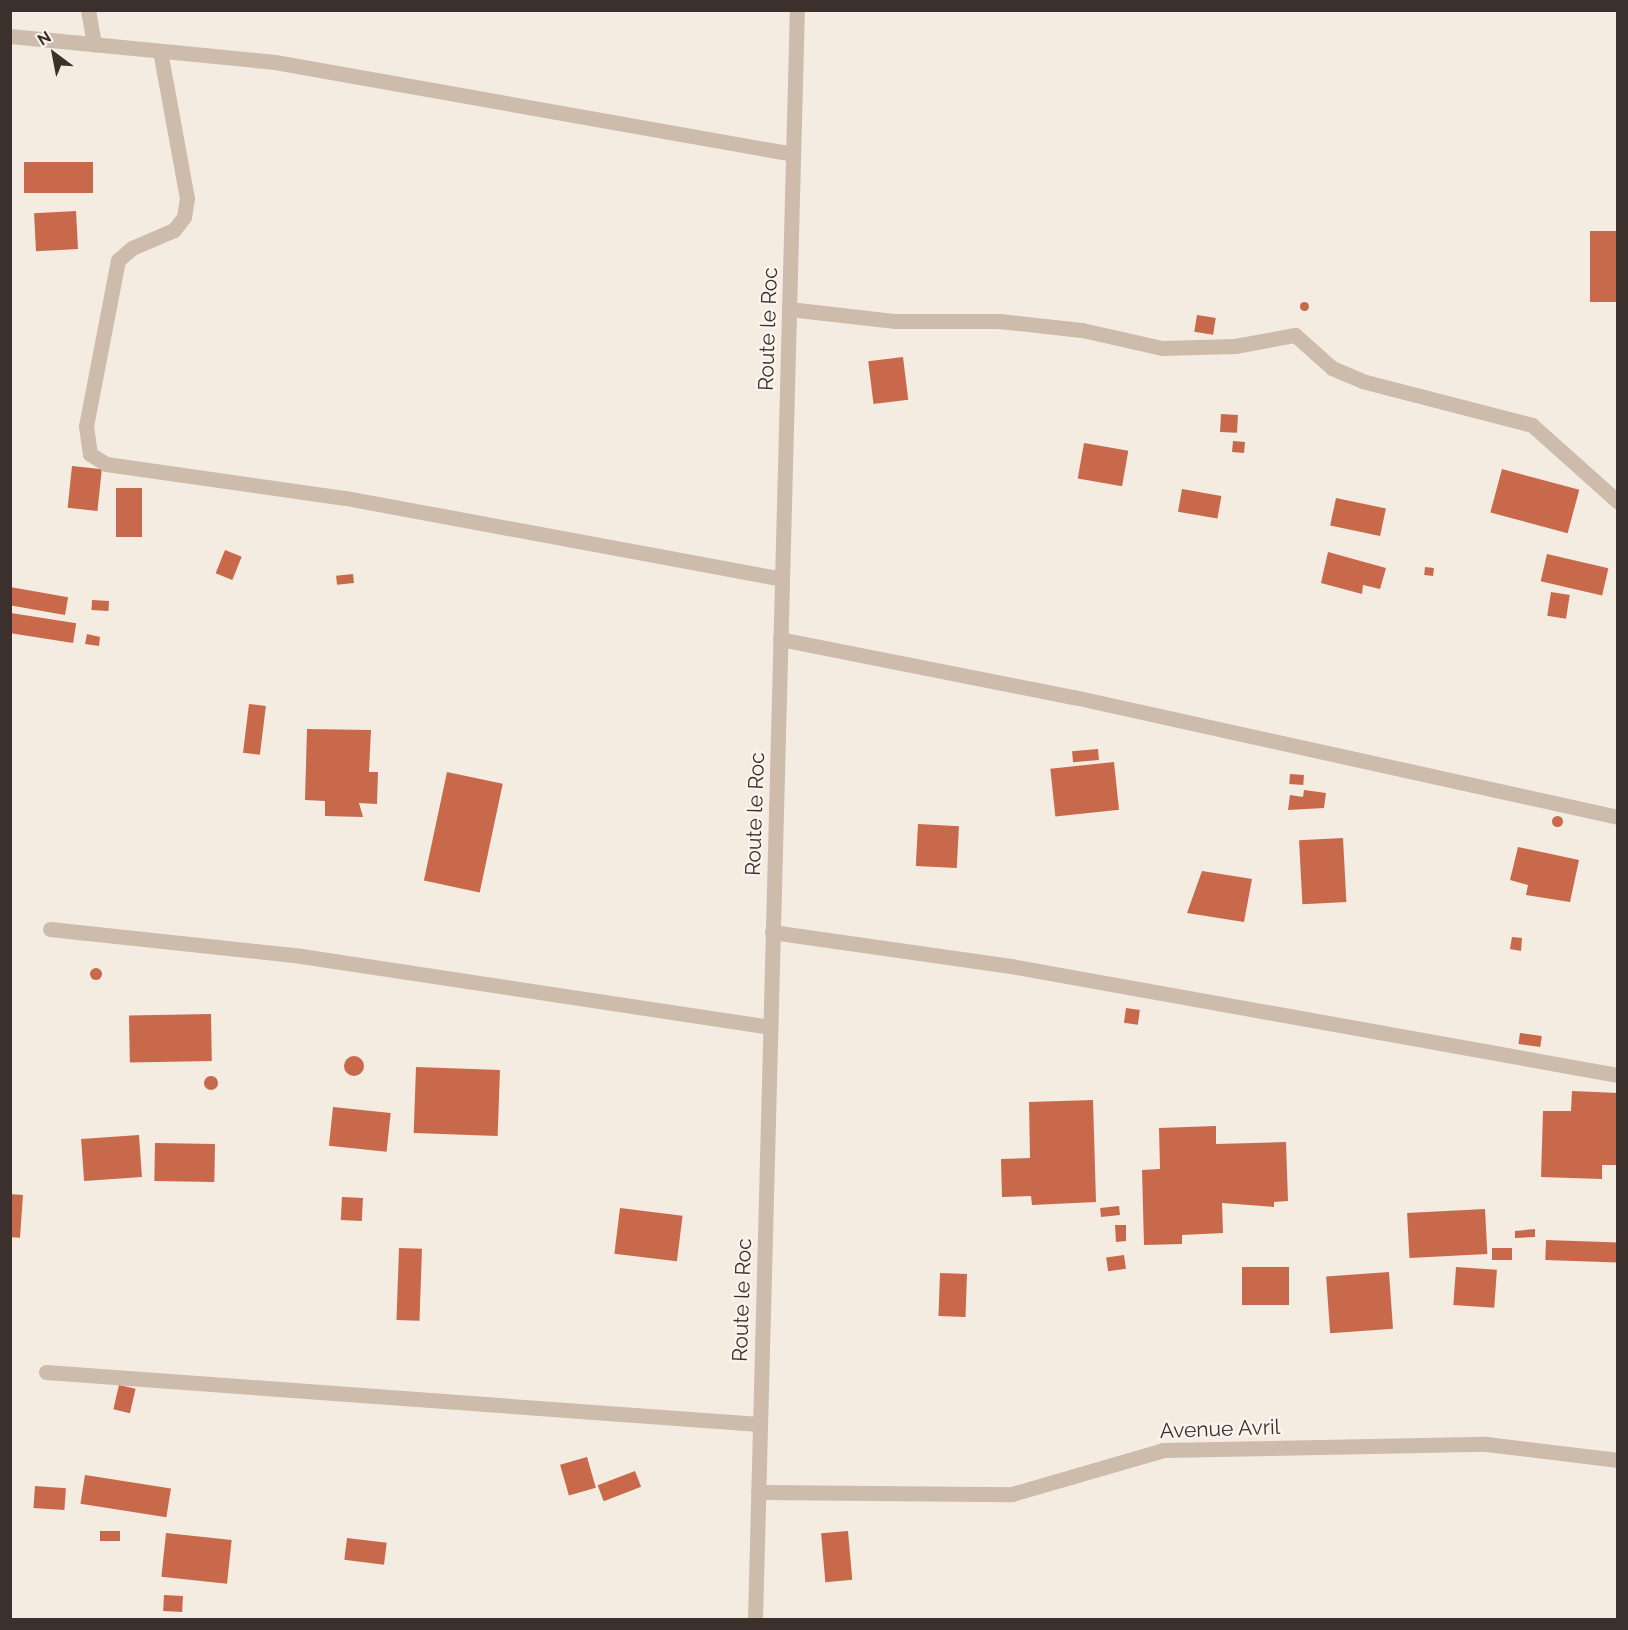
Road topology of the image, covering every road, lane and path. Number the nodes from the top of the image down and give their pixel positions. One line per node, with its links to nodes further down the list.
1 (88, 10): 4 (street)
2 (797, 10): 6 (street, Route le Roc)
3 (10, 36): 4 (street)
4 (94, 44): 5 (street)
5 (160, 51): 6 (street); 9 (street)
6 (793, 154): 7 (street, Route le Roc)
7 (789, 309): 8 (street); 9 (street, Route le Roc)
8 (1617, 502)
9 (782, 579): 10 (street, Route le Roc)
10 (780, 639): 11 (street); 13 (street, Route le Roc)
11 (1617, 817)
12 (50, 928): 14 (street)
13 (772, 932): 14 (street, Route le Roc); 15 (street)
14 (770, 1027): 17 (street, Route le Roc)
15 (1617, 1075)
16 (46, 1372): 17 (street)
17 (759, 1424): 19 (street, Route le Roc)
18 (1617, 1460): 19 (street, Avenue Avril)
19 (758, 1492): 20 (street, Route le Roc)
20 (755, 1620)

